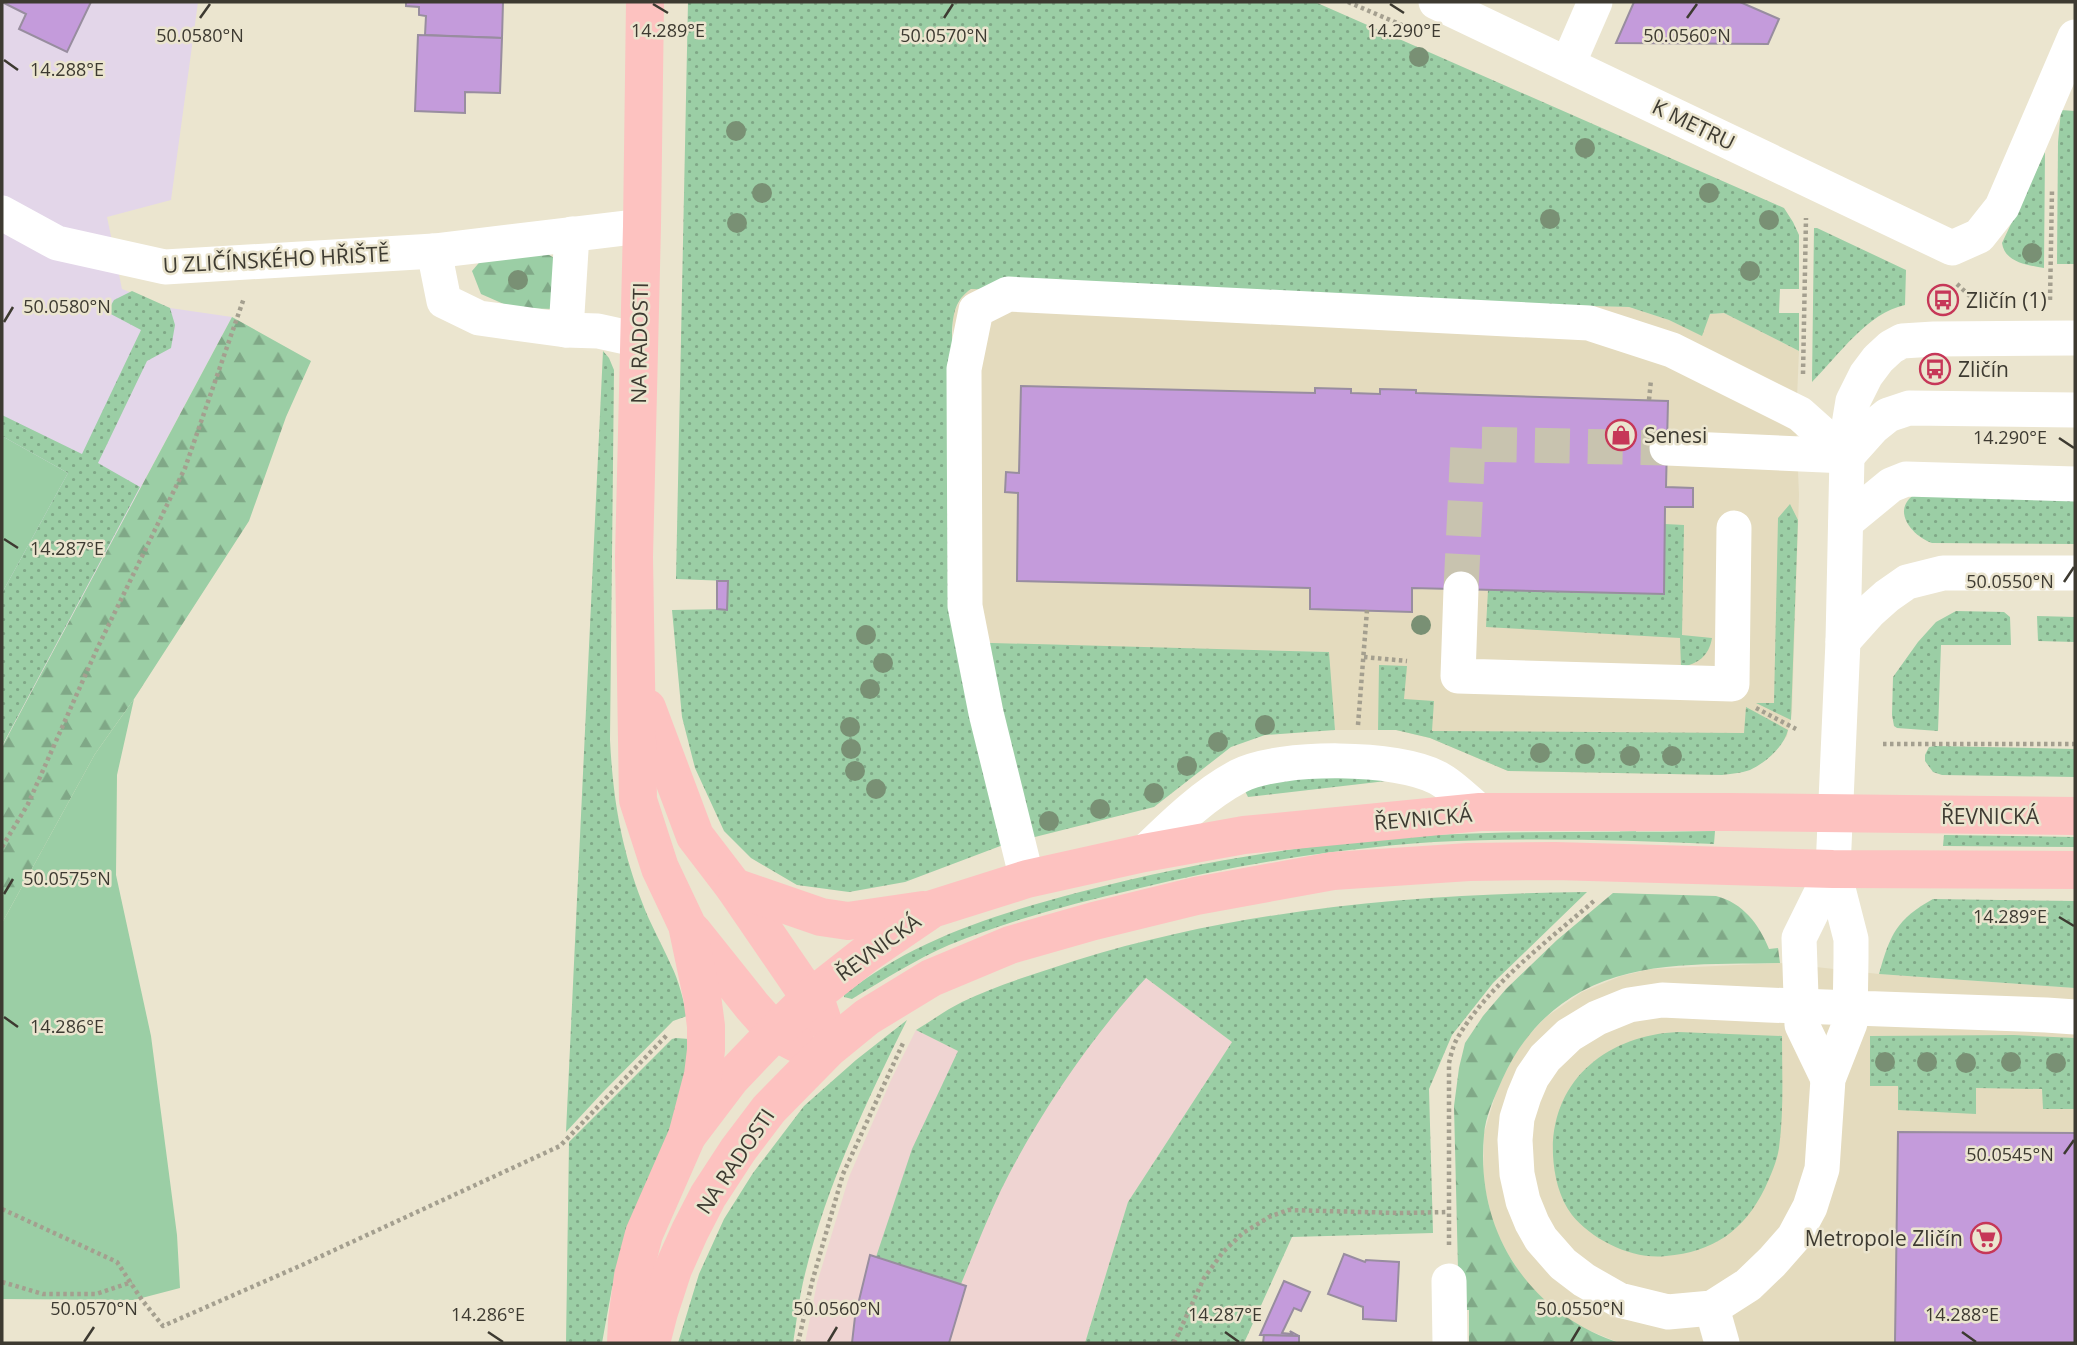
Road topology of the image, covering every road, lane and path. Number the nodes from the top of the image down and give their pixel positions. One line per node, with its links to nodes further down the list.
1 (645, 2): 9 (main road, NA RADOSTI)
2 (1436, 2): 5 (street, K METRU)
3 (1595, 2): 5 (street)
4 (2075, 37): 5 (street, K METRU)
5 (1568, 64)
6 (2052, 182): 13 (path)
7 (1807, 210): 17 (path)
8 (2, 213): 12 (street, U ZLIČÍNSKÉHO HŘIŠTĚ)
9 (642, 226): 10 (street, U ZLIČÍNSKÉHO HŘIŠTĚ); 16 (main road, NA RADOSTI)
10 (572, 234): 11 (street, U ZLIČÍNSKÉHO HŘIŠTĚ); 14 (street)
11 (433, 251): 12 (street, U ZLIČÍNSKÉHO HŘIŠTĚ); 14 (street)
12 (258, 262): 39 (path)
13 (2050, 300)
14 (566, 330): 16 (street)
15 (2075, 338): 20 (street)
16 (639, 340): 30 (main road, NA RADOSTI)
17 (1802, 378)
18 (2075, 410): 20 (street)
19 (1667, 448): 20 (street)
20 (1847, 456): 22 (street); 43 (street)
21 (2075, 484): 22 (street)
22 (1846, 522): 27 (street)
23 (1734, 528): 25 (street)
24 (2075, 573): 27 (street)
25 (1461, 589)
26 (1367, 610): 28 (path)
27 (1843, 641): 37 (street)
28 (1364, 657): 29 (path); 33 (path)
29 (1407, 661)
30 (638, 685): 44 (main road, NA RADOSTI); 47 (main road, NA RADOSTI)
31 (1746, 702): 32 (path)
32 (1796, 729)
33 (1357, 736)
34 (1883, 744): 35 (path)
35 (2075, 744)
36 (1480, 812): 37 (main road, ŘEVNICKÁ); 40 (main road, ŘEVNICKÁ); 40 (street)
37 (1835, 813): 38 (main road, ŘEVNICKÁ); 41 (street)
38 (2075, 816)
39 (2, 847)
40 (1144, 853): 43 (main road, ŘEVNICKÁ)
41 (1833, 869): 42 (main road); 53 (main road); 54 (street); 54 (street)
42 (2075, 870)
43 (1027, 879): 46 (main road, ŘEVNICKÁ)
44 (734, 887): 46 (main road); 48 (main road, NA RADOSTI)
45 (1598, 897): 57 (path)
46 (932, 909): 48 (main road, ŘEVNICKÁ)
47 (687, 925): 51 (main road); 55 (main road, NA RADOSTI)
48 (810, 998): 51 (main road, NA RADOSTI); 53 (main road, NA RADOSTI)
49 (2075, 1017): 61 (street)
50 (671, 1031): 60 (path)
51 (775, 1032): 53 (main road); 55 (main road, NA RADOSTI)
52 (907, 1035): 64 (path)
53 (829, 1048): 63 (main road, NA RADOSTI)
54 (1828, 1079): 61 (street)
55 (687, 1136): 62 (main road, NA RADOSTI)
56 (2, 1209): 60 (path)
57 (1448, 1212): 58 (path); 65 (path)
58 (1449, 1281): 66 (street)
59 (2, 1282): 60 (path)
60 (132, 1282)
61 (1712, 1308): 67 (street)
62 (626, 1343)
63 (651, 1343)
64 (798, 1343)
65 (1174, 1343)
66 (1450, 1343)
67 (1721, 1343)

